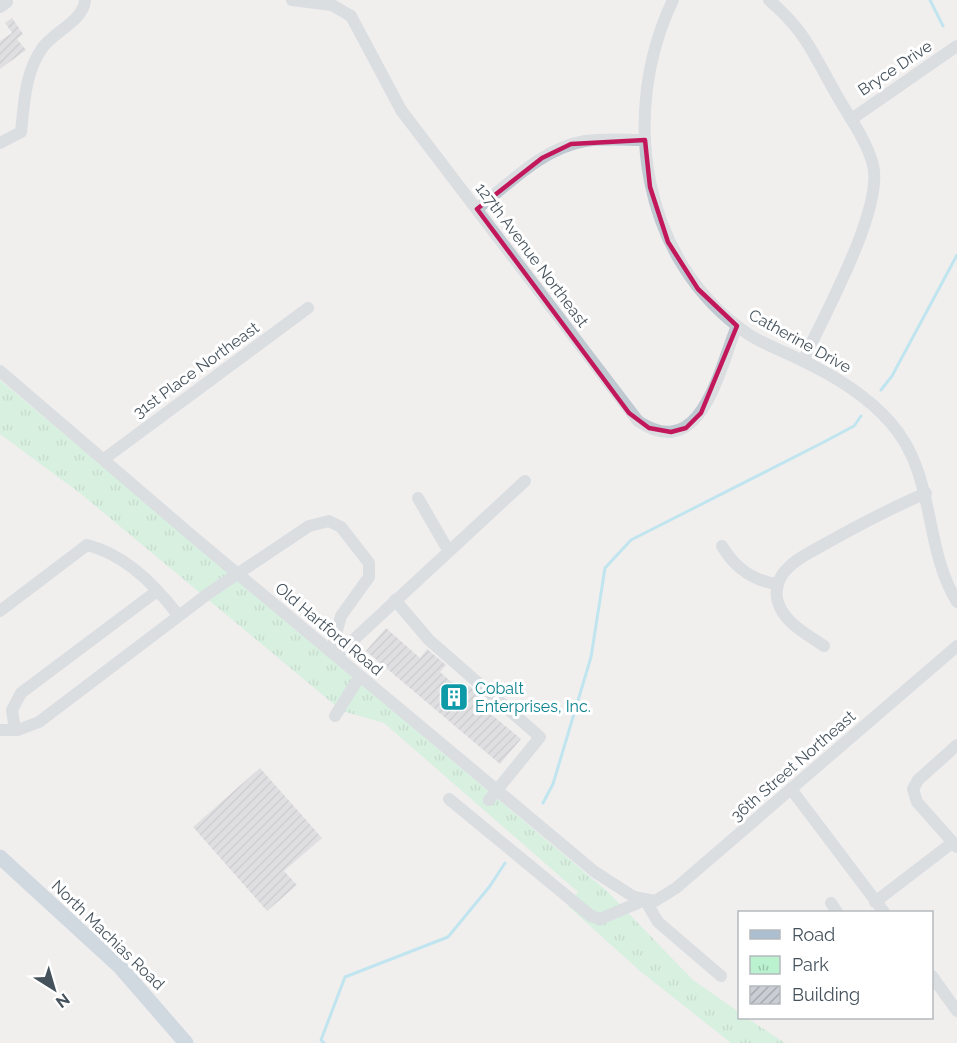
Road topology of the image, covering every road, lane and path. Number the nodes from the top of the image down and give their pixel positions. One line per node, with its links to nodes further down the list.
1 (86, 0): 8 (street)
2 (292, 0): 9 (street, 127th Avenue Northeast)
3 (673, 0): 7 (street, Catherine Drive)
4 (769, 0): 6 (street)
5 (957, 46): 6 (street, Bryce Drive)
6 (853, 118): 12 (street)
7 (645, 140): 9 (street); 11 (street, Catherine Drive)
8 (0, 143)
9 (477, 209): 11 (street, 127th Avenue Northeast)
10 (308, 308): 14 (street, 31st Place Northeast)
11 (737, 326): 12 (street, Catherine Drive)
12 (803, 361): 16 (street, Catherine Drive)
13 (0, 370): 14 (street, Old Hartford Road)
14 (104, 459): 20 (street, Old Hartford Road)
15 (525, 481): 19 (street)
16 (926, 493): 21 (street); 24 (street, Catherine Drive)
17 (418, 498): 19 (street)
18 (722, 546): 21 (street)
19 (448, 550): 23 (street)
20 (238, 574): 26 (street); 29 (street, Old Hartford Road); 29 (street)
21 (778, 584): 27 (street)
22 (157, 591): 25 (street); 26 (street); 33 (street)
23 (395, 600): 29 (street); 36 (street)
24 (957, 602)
25 (0, 611)
26 (178, 615): 33 (street)
27 (824, 646)
28 (957, 646): 35 (street, 36th Street Northeast)
29 (333, 654): 30 (street, Old Hartford Road)
30 (360, 676): 31 (street); 36 (street, Old Hartford Road)
31 (335, 716)
32 (0, 730): 33 (street)
33 (15, 730)
34 (957, 745): 38 (street)
35 (791, 789): 40 (street, 36th Street Northeast); 41 (street)
36 (493, 795): 40 (street, Old Hartford Road)
37 (449, 799): 40 (street, 36th Street Northeast)
38 (955, 845): 41 (street)
39 (0, 857): 45 (main road, North Machias Road)
40 (645, 900): 42 (street)
41 (881, 910)
42 (721, 976)
43 (933, 977): 44 (street)
44 (957, 1011)
45 (186, 1043)

